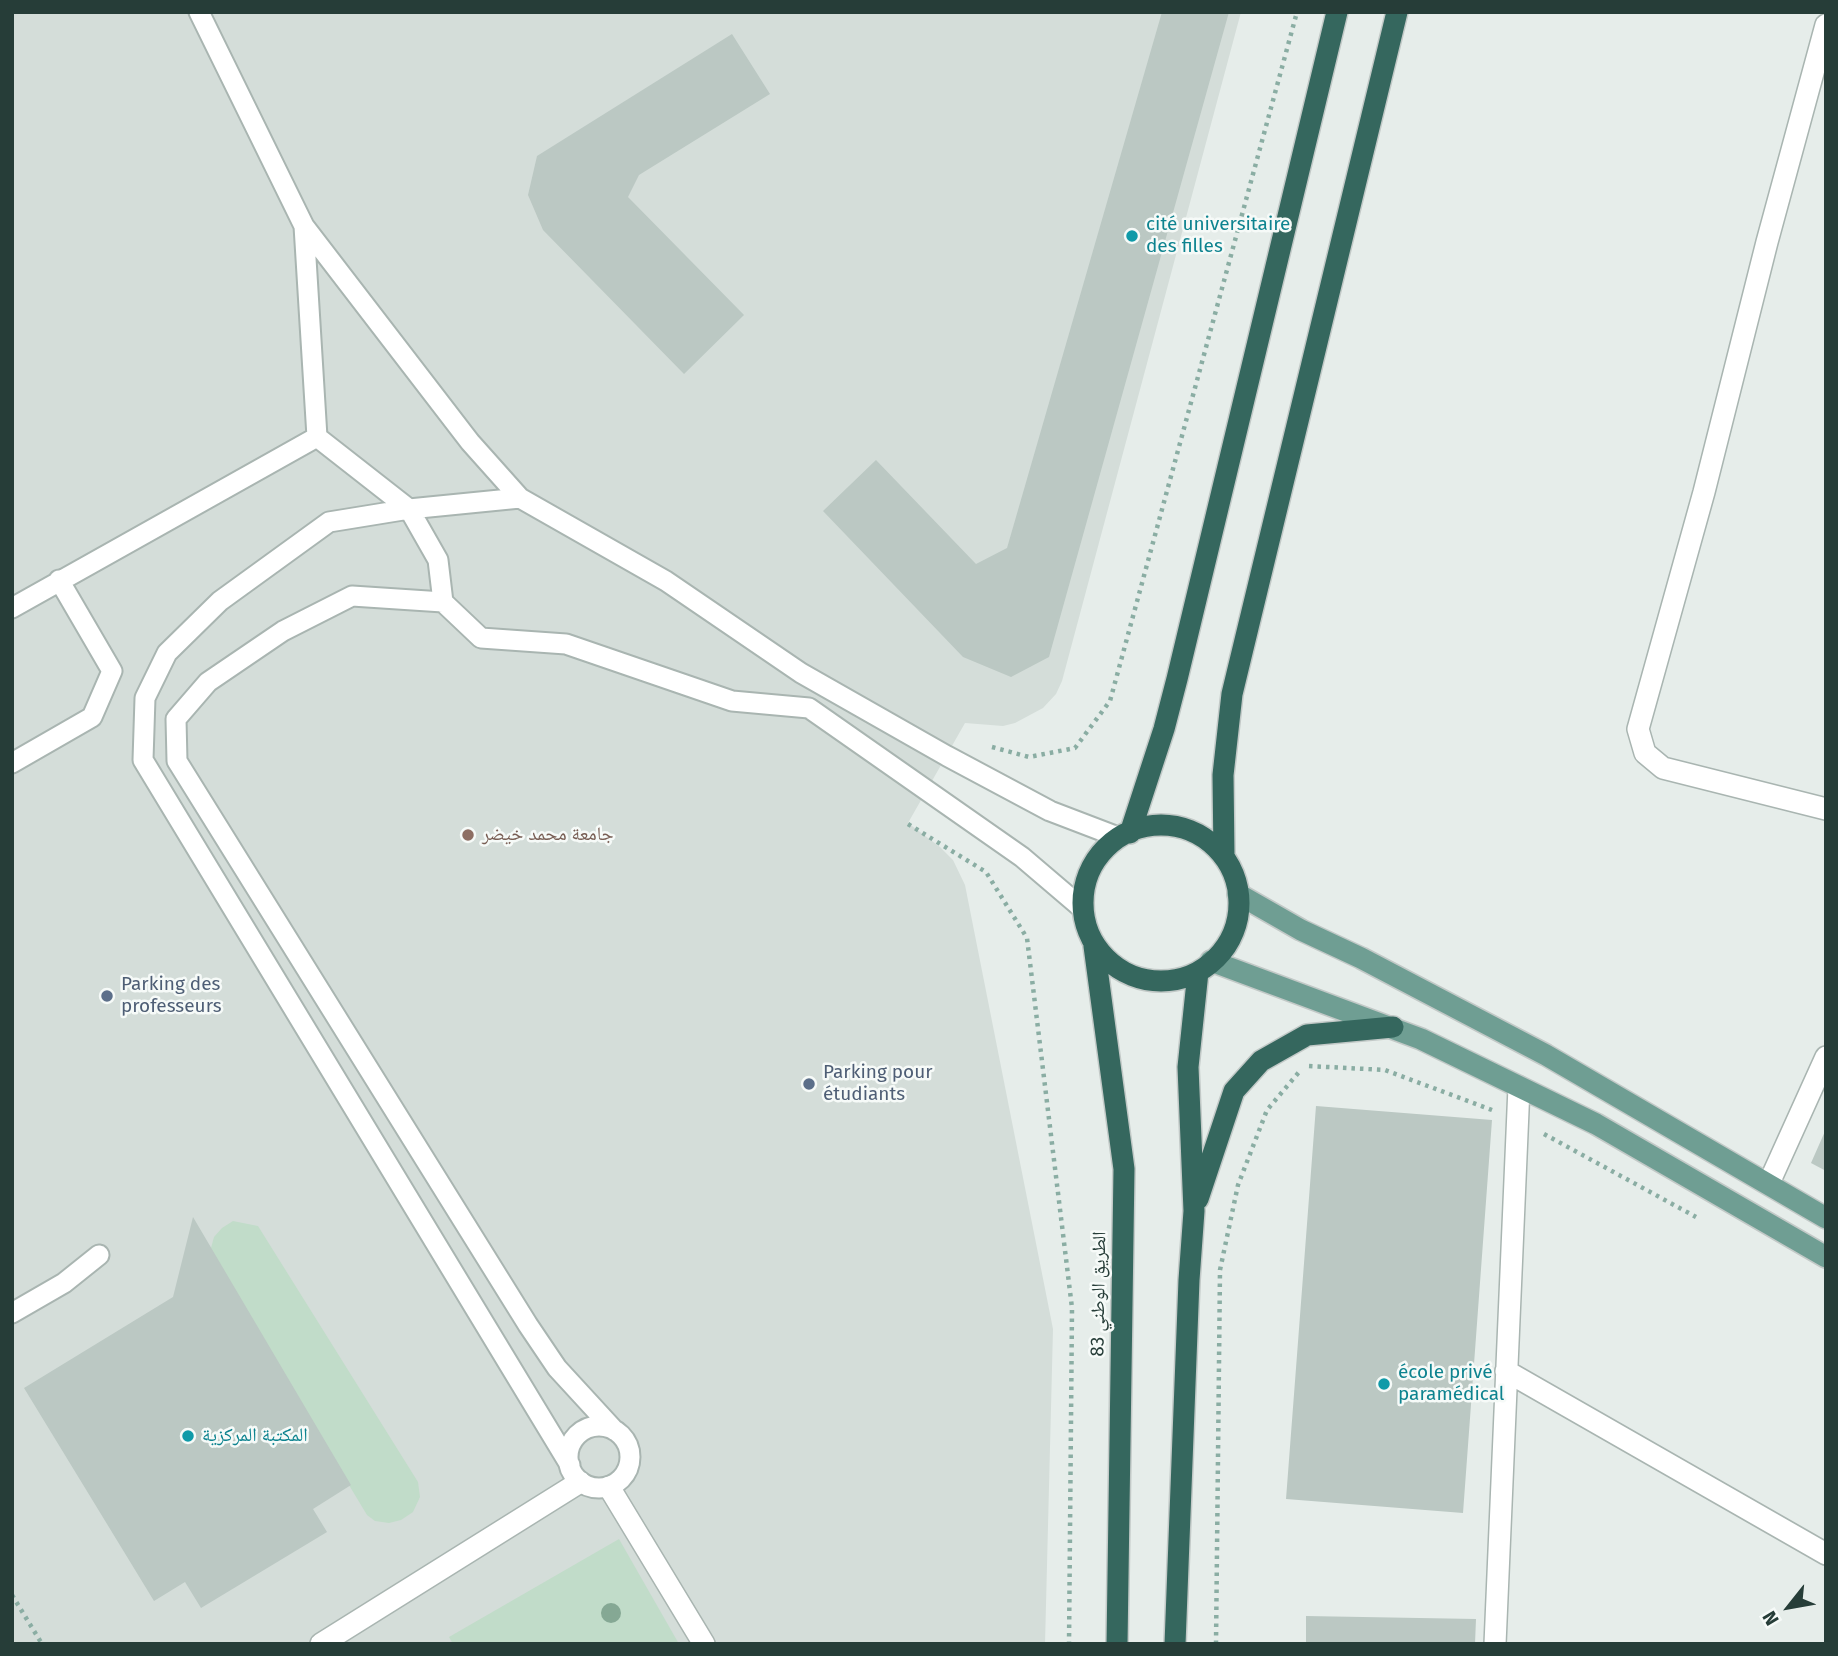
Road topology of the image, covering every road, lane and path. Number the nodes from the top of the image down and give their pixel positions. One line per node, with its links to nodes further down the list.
1 (200, 12): 6 (lane)
2 (1297, 12): 13 (path)
3 (1337, 12): 17 (highway)
4 (1397, 12): 18 (highway)
5 (1826, 25): 15 (street)
6 (304, 226): 7 (lane); 8 (lane)
7 (317, 437): 9 (lane); 10 (lane)
8 (520, 498): 9 (lane); 17 (lane)
9 (410, 509): 11 (lane); 36 (lane)
10 (59, 580): 12 (lane); 14 (lane)
11 (443, 603): 20 (lane); 35 (lane)
12 (12, 608)
13 (981, 744)
14 (12, 762)
15 (1826, 809)
16 (908, 824): 43 (path)
17 (1124, 835): 18 (highway); 20 (highway)
18 (1224, 856): 19 (highway)
19 (1238, 894): 22 (highway); 27 (main road)
20 (1083, 909): 21 (highway)
21 (1094, 946): 22 (highway); 44 (highway, الطريق الوطني 83)
22 (1205, 967): 23 (main road); 28 (highway)
23 (1393, 1027): 25 (main road); 28 (highway)
24 (1826, 1056): 27 (street)
25 (1519, 1087): 26 (street); 32 (main road)
26 (1517, 1119): 30 (path); 34 (street); 46 (path)
27 (1769, 1183): 29 (main road)
28 (1194, 1211): 45 (highway)
29 (1826, 1218)
30 (1707, 1223)
31 (99, 1255): 33 (lane)
32 (1826, 1257)
33 (12, 1313)
34 (1506, 1371): 38 (street); 47 (street)
35 (614, 1430): 36 (lane); 37 (lane)
36 (575, 1474): 37 (lane); 41 (street)
37 (610, 1487): 42 (street)
38 (1826, 1554)
39 (12, 1595): 40 (path)
40 (42, 1644)
41 (321, 1644)
42 (704, 1644)
43 (1069, 1644)
44 (1117, 1644)
45 (1175, 1644)
46 (1216, 1644)
47 (1495, 1644)

